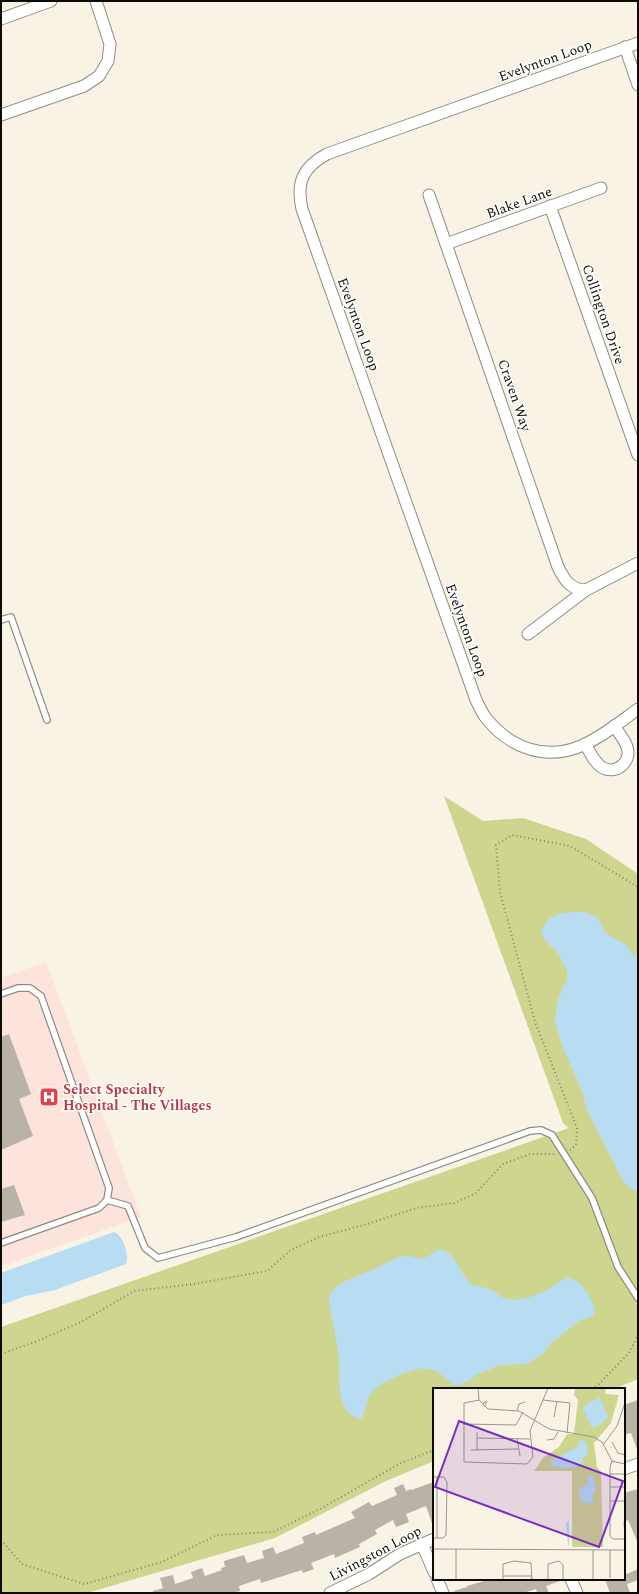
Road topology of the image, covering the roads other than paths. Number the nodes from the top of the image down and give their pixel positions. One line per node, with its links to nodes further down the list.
1 (51, 1): 3 (street)
2 (96, 1): 7 (street)
3 (1, 19)
4 (638, 43): 5 (street, Evelynton Loop)
5 (625, 47): 6 (street); 20 (street, Evelynton Loop)
6 (638, 85)
7 (1, 115)
8 (601, 188): 10 (street, Blake Lane)
9 (430, 195): 11 (street, Craven Way)
10 (550, 206): 11 (street, Blake Lane); 12 (street, Collington Drive)
11 (446, 244): 14 (street, Craven Way)
12 (638, 455)
13 (638, 563): 14 (street)
14 (586, 590): 16 (street)
15 (1, 620): 18 (lane)
16 (528, 634)
17 (638, 709): 19 (street, Evelynton Loop)
18 (47, 720)
19 (614, 726): 20 (street, Evelynton Loop); 20 (street)
20 (584, 744)
21 (1, 994): 22 (lane)
22 (107, 1200): 23 (lane); 24 (lane)
23 (1, 1243)
24 (638, 1298)
25 (638, 1464): 26 (street)
26 (625, 1469)
27 (433, 1539): 28 (street, Livingston Loop)
28 (422, 1544): 29 (street); 32 (street, Livingston Loop)
29 (433, 1570)
30 (437, 1580): 33 (street)
31 (571, 1580): 34 (street)
32 (330, 1593)
33 (443, 1593)
34 (576, 1593)

